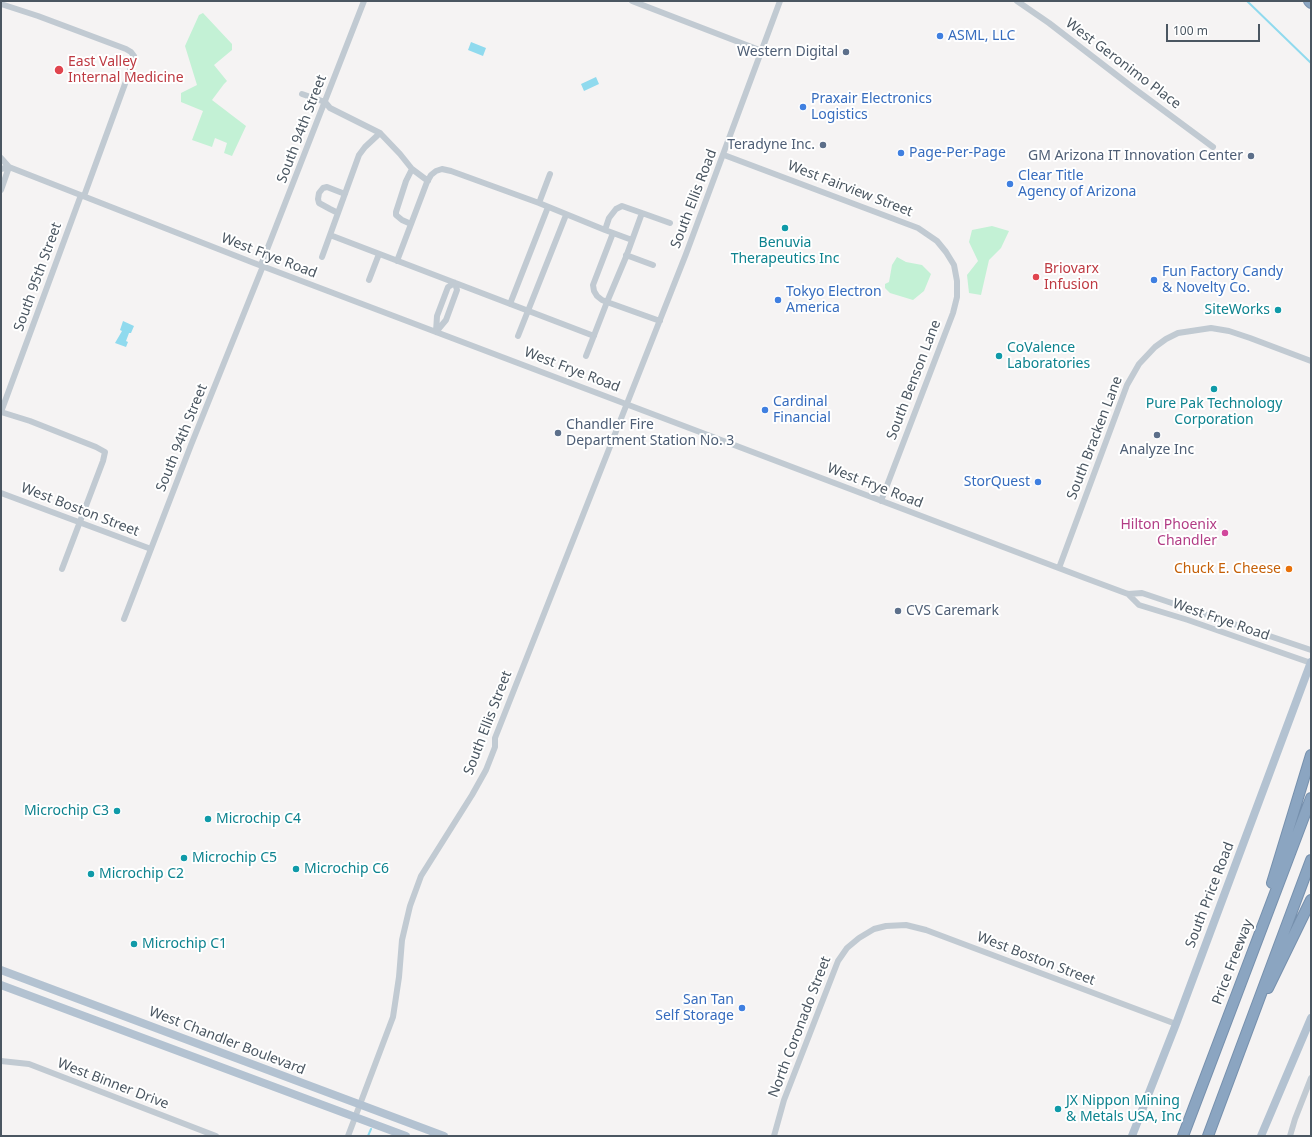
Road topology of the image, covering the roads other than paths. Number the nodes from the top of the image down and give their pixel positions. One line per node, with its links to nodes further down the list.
1 (364, 1): 10 (street, South 94th Street)
2 (632, 1): 8 (street)
3 (780, 1): 8 (street, South Ellis Road)
4 (1017, 1): 12 (street, West Geronimo Place)
5 (1309, 1): 6 (highway)
6 (1311, 3)
7 (1, 4): 22 (street, South 95th Street)
8 (762, 51): 13 (street, South Ellis Road)
9 (302, 94): 10 (street)
10 (325, 102): 11 (street); 40 (street, South 94th Street)
11 (380, 133): 17 (street); 21 (street)
12 (1213, 147)
13 (724, 154): 39 (street, West Fairview Street); 46 (street, South Ellis Road)
14 (1, 158): 15 (street, West Frye Road)
15 (9, 167): 16 (street); 20 (street); 22 (street, West Frye Road)
16 (1, 169)
17 (412, 169): 19 (street); 29 (street)
18 (550, 174): 23 (street)
19 (428, 181): 23 (street); 29 (street)
20 (1, 190)
21 (345, 194): 25 (street); 25 (street)
22 (82, 195): 40 (street, West Frye Road); 53 (street, South 95th Street)
23 (539, 203): 24 (street)
24 (548, 207): 27 (street); 44 (street)
25 (338, 213): 32 (street)
26 (642, 213): 28 (street); 30 (street); 33 (street)
27 (566, 214): 30 (street); 45 (street)
28 (670, 223)
29 (411, 224): 37 (street)
30 (605, 230): 31 (street)
31 (613, 233): 33 (street); 43 (street)
32 (330, 235): 34 (street); 36 (street)
33 (632, 240): 35 (street)
34 (380, 254): 37 (street); 41 (street)
35 (626, 255): 38 (street); 43 (street)
36 (322, 257)
37 (397, 261): 42 (street)
38 (653, 265)
39 (954, 265): 55 (street, South Benson Lane)
40 (262, 266): 47 (street, West Frye Road); 57 (street, South 94th Street)
41 (369, 280)
42 (455, 283): 44 (street); 47 (street); 47 (street)
43 (607, 302): 46 (street); 49 (street)
44 (510, 304): 45 (street)
45 (529, 311): 48 (street); 49 (street)
46 (660, 321): 52 (street, South Ellis Road)
47 (436, 332): 52 (street, West Frye Road)
48 (518, 336)
49 (594, 336): 50 (street)
50 (586, 356)
51 (1311, 361): 58 (street, South Bracken Lane)
52 (627, 404): 55 (street, West Frye Road); 79 (street, South Ellis Street)
53 (1, 412): 56 (street)
54 (2, 496): 56 (street, West Boston Street)
55 (881, 501): 58 (street, West Frye Road)
56 (80, 523): 57 (street, West Boston Street); 59 (street)
57 (151, 549): 61 (street, South 94th Street)
58 (1059, 568): 60 (street, West Frye Road)
59 (62, 569)
60 (1128, 594): 62 (street, West Frye Road); 63 (street, West Frye Road)
61 (124, 619)
62 (1237, 625): 63 (street); 64 (street, West Frye Road)
63 (1233, 636): 65 (street, West Frye Road)
64 (1311, 650)
65 (1311, 663): 75 (main road, South Price Road)
66 (1311, 755): 72 (highway)
67 (1311, 798): 72 (highway, Price Freeway)
68 (1311, 860): 76 (highway)
69 (1311, 900): 76 (highway)
70 (886, 926): 75 (street, West Boston Street); 85 (street, North Coronado Street)
71 (1, 970): 79 (main road, West Chandler Boulevard)
72 (1240, 982): 87 (highway, Price Freeway)
73 (1, 984): 80 (main road, West Chandler Boulevard)
74 (1311, 1018): 89 (main road)
75 (1176, 1024): 86 (main road, South Price Road)
76 (1248, 1025): 88 (highway)
77 (1, 1061): 81 (street, West Binner Drive)
78 (1311, 1078): 90 (street)
79 (360, 1104): 80 (street, South Ellis Street); 84 (main road, West Chandler Boulevard)
80 (355, 1117): 82 (street, South Ellis Street); 83 (main road, West Chandler Boulevard)
81 (216, 1136)
82 (348, 1136)
83 (406, 1136)
84 (444, 1136)
85 (774, 1136)
86 (1132, 1136)
87 (1183, 1136)
88 (1208, 1136)
89 (1261, 1136)
90 (1290, 1136)

